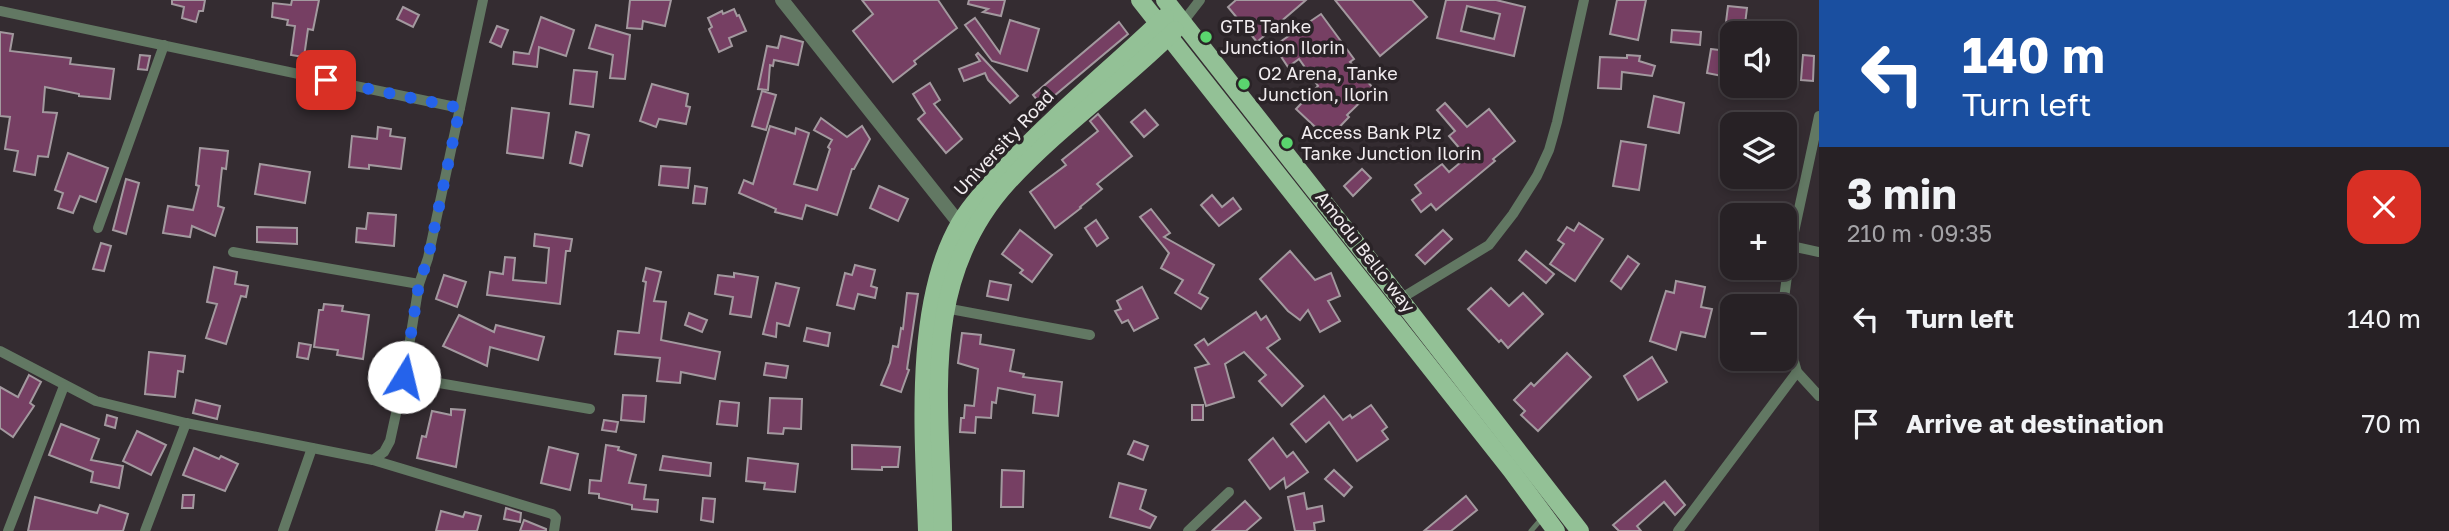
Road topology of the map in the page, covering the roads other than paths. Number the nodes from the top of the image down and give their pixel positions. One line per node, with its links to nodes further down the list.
1 (483, 0): 9 (street)
2 (782, 0): 12 (street)
3 (1140, 0): 7 (main road, Amodu Bello way)
4 (1584, 0): 18 (street)
5 (1183, 8): 7 (main road); 18 (main road, Amodu Bello way)
6 (0, 11): 8 (street)
7 (1163, 30): 12 (main road, University Road); 19 (main road, University Road); 32 (main road, Amodu Bello way)
8 (164, 45): 9 (street); 13 (street)
9 (460, 108): 17 (street)
10 (1819, 116): 11 (street)
11 (1797, 218)
12 (959, 223): 37 (main road, University Road)
13 (98, 228)
14 (1797, 247): 16 (street)
15 (233, 252): 17 (street)
16 (1819, 252)
17 (419, 284): 23 (street)
18 (1401, 299): 31 (main road, Amodu Bello way)
19 (945, 308): 20 (street); 38 (main road, University Road)
20 (1090, 335)
21 (0, 351): 24 (street)
22 (1797, 372): 25 (street); 43 (street)
23 (404, 377): 26 (street); 29 (street)
24 (64, 386): 27 (street); 33 (street)
25 (1819, 396)
26 (590, 409)
27 (186, 423): 28 (street); 34 (street)
28 (312, 448): 29 (street); 35 (street)
29 (373, 460): 36 (street)
30 (1229, 492): 39 (street)
31 (1558, 503): 32 (lane); 42 (main road, Amodu Bello way)
32 (1544, 516): 40 (lane); 41 (main road, Amodu Bello way)
33 (8, 531)
34 (145, 531)
35 (283, 531)
36 (554, 531)
37 (927, 531)
38 (943, 531)
39 (1188, 531)
40 (1531, 531)
41 (1556, 531)
42 (1580, 531)
43 (1678, 531)

